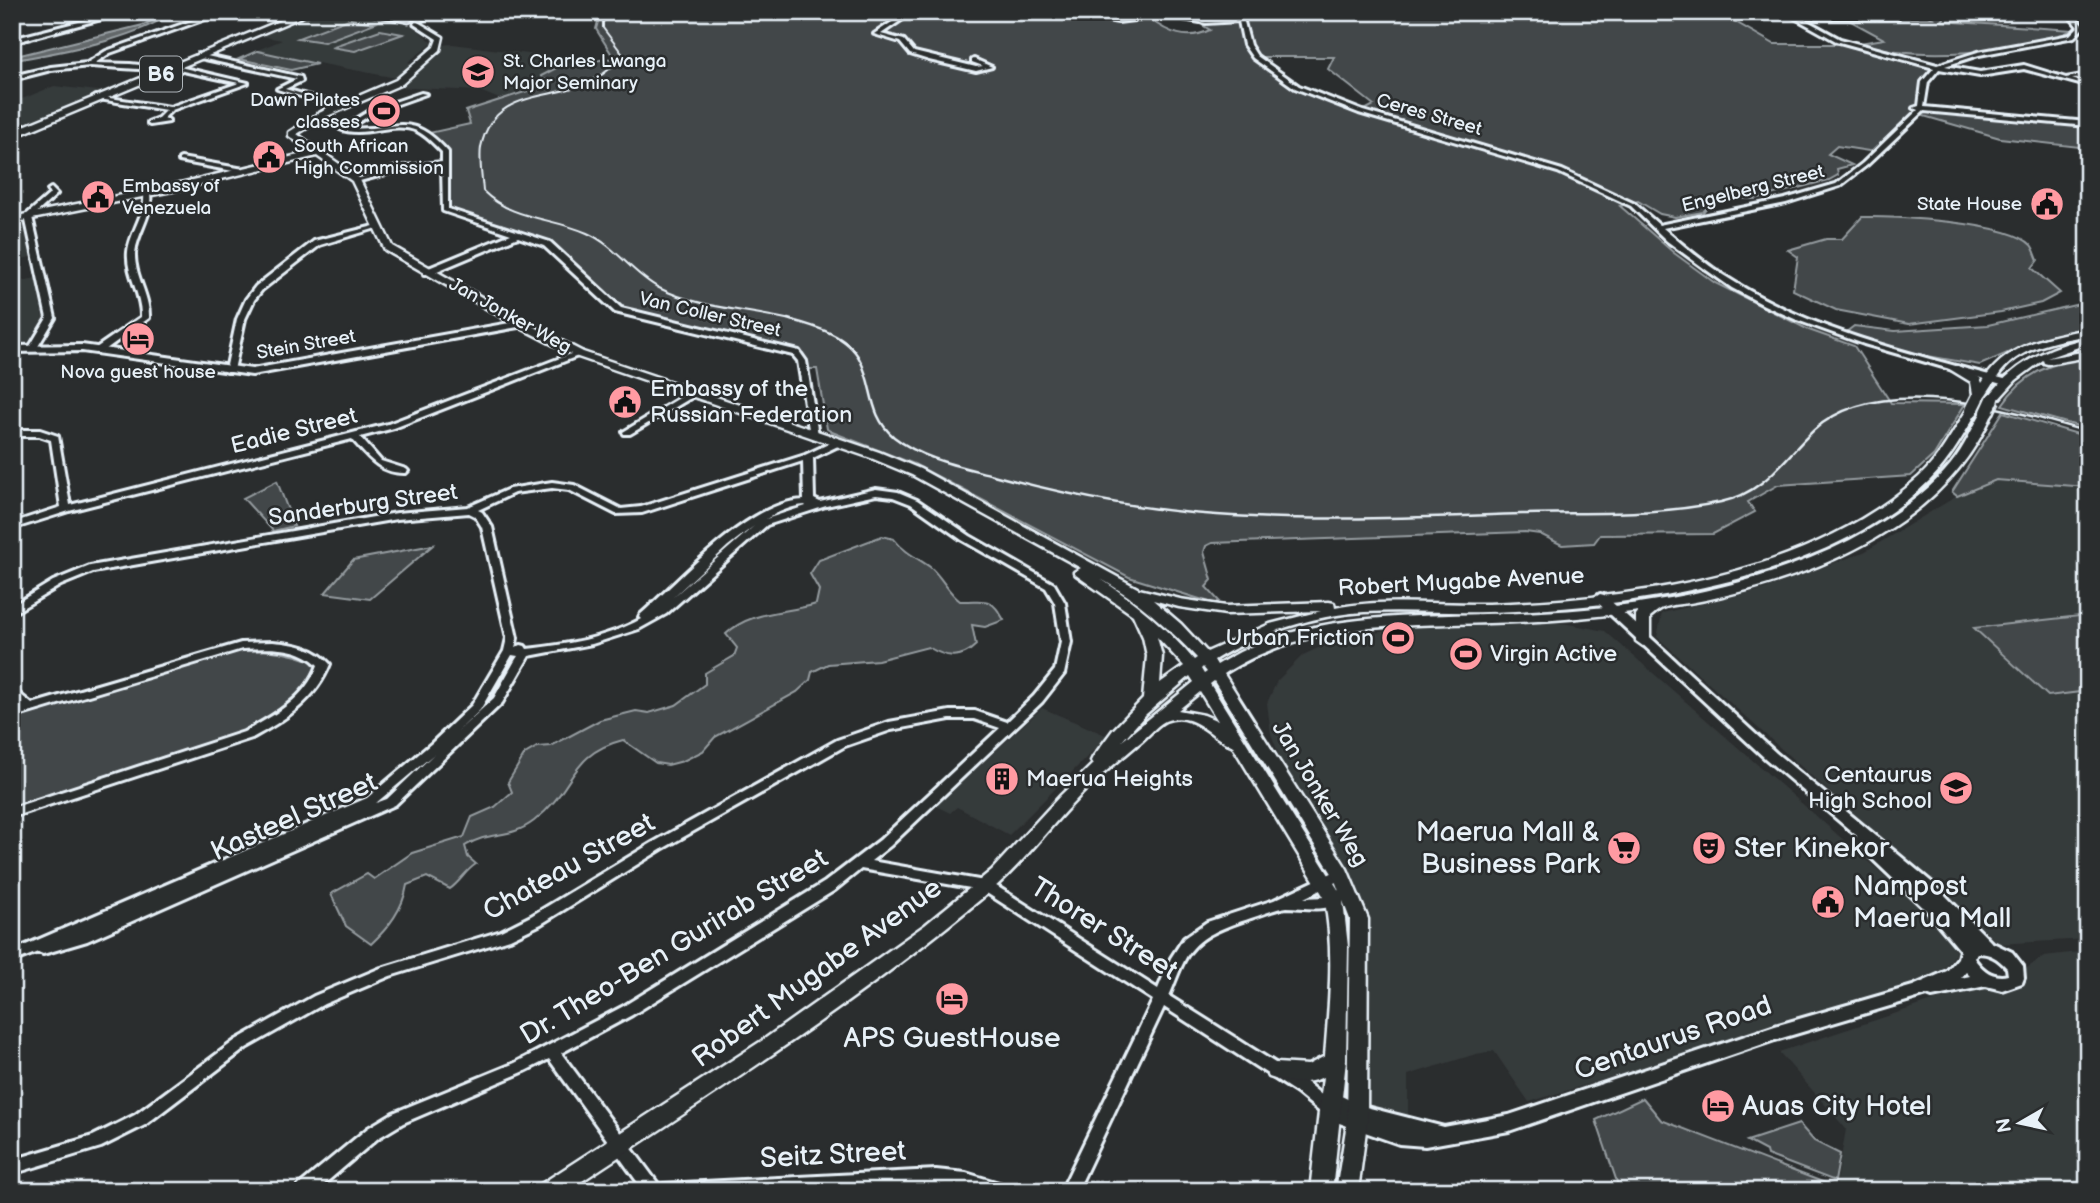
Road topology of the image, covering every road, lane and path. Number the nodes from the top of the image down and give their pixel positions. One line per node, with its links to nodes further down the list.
1 (22, 12): 13 (street)
2 (125, 12): 19 (street)
3 (223, 12): 22 (street)
4 (307, 12): 20 (highway, B6)
5 (362, 12): 16 (main road)
6 (436, 12): 16 (street)
7 (911, 12): 21 (street)
8 (1097, 12): 44 (street, Ceres Street)
9 (1786, 12): 15 (street)
10 (1978, 12): 12 (street)
11 (2067, 12): 17 (street)
12 (1988, 14)
13 (12, 15)
14 (1898, 16): 15 (street)
15 (1795, 17): 23 (street)
16 (415, 21): 33 (main road)
17 (2072, 36): 18 (street); 23 (street)
18 (2080, 38)
19 (12, 41)
20 (200, 56): 24 (highway, B6); 33 (street)
21 (974, 61)
22 (88, 65): 24 (street); 26 (street)
23 (1937, 68): 27 (street); 31 (street, Engelberg Street)
24 (170, 69): 30 (highway, B6); 32 (street)
25 (2088, 76): 27 (street)
26 (12, 78)
27 (2066, 78): 28 (street)
28 (2085, 85)
29 (423, 94): 39 (street, Van Coller Street)
30 (99, 98): 32 (street); 36 (highway, B6)
31 (1920, 107): 35 (street); 48 (street, Engelberg Street)
32 (170, 109): 34 (street)
33 (326, 114): 37 (main road)
34 (160, 119)
35 (2088, 124)
36 (12, 134)
37 (317, 153): 40 (main road); 41 (main road)
38 (181, 160): 40 (street)
39 (445, 164): 41 (street); 51 (street, Van Coller Street)
40 (244, 171): 43 (main road)
41 (356, 180): 49 (main road, Jan Jonker Weg)
42 (51, 190): 45 (street)
43 (147, 194): 45 (main road); 59 (street)
44 (1627, 203): 46 (street, Ceres Street); 50 (street, Ceres Street)
45 (29, 216): 47 (main road); 57 (street)
46 (1650, 217): 48 (street); 50 (street, Ceres Street)
47 (12, 220)
48 (1674, 225): 50 (street, Engelberg Street); 52 (street)
49 (376, 227): 53 (main road, Jan Jonker Weg); 63 (street)
50 (1658, 227): 52 (street, Ceres Street)
51 (518, 234): 53 (street); 71 (street, Van Coller Street)
52 (1674, 239): 62 (street, Ceres Street)
53 (427, 272): 54 (main road, Jan Jonker Weg)
54 (521, 324): 60 (main road, Jan Jonker Weg); 63 (street, Stein Street)
55 (2088, 332): 65 (main road, Robert Mugabe Avenue)
56 (2088, 340): 64 (main road, Robert Mugabe Avenue)
57 (33, 348): 58 (street, Stein Street); 59 (street, Stein Street)
58 (12, 349)
59 (99, 349): 63 (street, Stein Street)
60 (579, 354): 67 (main road, Jan Jonker Weg); 72 (street, Eadie Street)
61 (2088, 354): 64 (main road)
62 (1954, 368): 65 (street, Ceres Street); 68 (main road)
63 (230, 370)
64 (2017, 370): 66 (main road, Robert Mugabe Avenue)
65 (1992, 378): 66 (street, Ceres Street); 68 (main road, Robert Mugabe Avenue)
66 (2005, 382): 82 (main road, Robert Mugabe Avenue)
67 (691, 394): 69 (street); 71 (main road, Jan Jonker Weg)
68 (1976, 402): 81 (main road, Robert Mugabe Avenue)
69 (627, 432)
70 (12, 433): 77 (street)
71 (814, 435): 73 (main road, Jan Jonker Weg)
72 (355, 436): 75 (street); 77 (street, Eadie Street)
73 (837, 443): 74 (street, Sanderburg Street); 80 (main road, Jan Jonker Weg)
74 (808, 457): 76 (street); 78 (street, Sanderburg Street)
75 (403, 471)
76 (813, 505): 88 (street, Dr. Theo-Ben Gurirab Street); 95 (street, Dr. Theo-Ben Gurirab Street)
77 (66, 509): 79 (street, Eadie Street)
78 (470, 510): 84 (street, Sanderburg Street); 87 (street)
79 (12, 526)
80 (1126, 594): 83 (main road); 89 (main road, Jan Jonker Weg); 91 (main road)
81 (1600, 598): 83 (main road, Robert Mugabe Avenue); 85 (street, Centaurus Road)
82 (1662, 603): 85 (main road, Robert Mugabe Avenue); 86 (main road)
83 (1352, 609): 89 (main road, Robert Mugabe Avenue)
84 (12, 611)
85 (1611, 611): 86 (street, Centaurus Road); 89 (main road, Robert Mugabe Avenue)
86 (1643, 641): 104 (street, Centaurus Road)
87 (510, 644): 88 (street); 105 (street, Kasteel Street)
88 (524, 653): 105 (street, Kasteel Street)
89 (1203, 668): 91 (main road, Robert Mugabe Avenue); 94 (main road, Robert Mugabe Avenue); 96 (main road, Jan Jonker Weg); 100 (main road, Jan Jonker Weg)
90 (12, 694): 92 (street)
91 (1150, 699): 97 (main road, Robert Mugabe Avenue)
92 (30, 709): 93 (street); 98 (street)
93 (12, 714)
94 (1158, 718): 96 (main road); 97 (main road, Robert Mugabe Avenue)
95 (1009, 727): 99 (street, Dr. Theo-Ben Gurirab Street); 116 (street, Chateau Street)
96 (1239, 746): 100 (main road, Jan Jonker Weg)
97 (1094, 771): 101 (main road, Robert Mugabe Avenue)
98 (12, 813)
99 (859, 864): 101 (street, Thorer Street); 109 (street, Dr. Theo-Ben Gurirab Street)
100 (1333, 877): 102 (main road, Jan Jonker Weg); 103 (street)
101 (985, 886): 108 (street, Thorer Street); 115 (main road, Robert Mugabe Avenue)
102 (1342, 896): 103 (street); 110 (main road, Jan Jonker Weg); 114 (main road, Jan Jonker Weg)
103 (1279, 904): 108 (street)
104 (1974, 952): 106 (street, Centaurus Road); 106 (street, Centaurus Road); 107 (street, Centaurus Road)
105 (12, 958)
106 (1987, 979): 107 (street, Centaurus Road)
107 (1917, 992): 114 (street, Centaurus Road)
108 (1162, 997): 111 (street, Thorer Street); 122 (street)
109 (551, 1051): 115 (street); 117 (street, Dr. Theo-Ben Gurirab Street)
110 (1336, 1060): 111 (main road); 113 (main road, Jan Jonker Weg)
111 (1276, 1071): 112 (street, Thorer Street)
112 (1302, 1088): 113 (street, Centaurus Road)
113 (1332, 1106): 114 (street, Centaurus Road); 123 (main road, Jan Jonker Weg)
114 (1357, 1118): 124 (main road, Jan Jonker Weg)
115 (618, 1145): 118 (main road, Robert Mugabe Avenue); 119 (street)
116 (12, 1167)
117 (304, 1191)
118 (549, 1191)
119 (653, 1191)
120 (664, 1191): 121 (street, Seitz Street)
121 (1003, 1191)
122 (1069, 1191)
123 (1321, 1191)
124 (1347, 1191)

